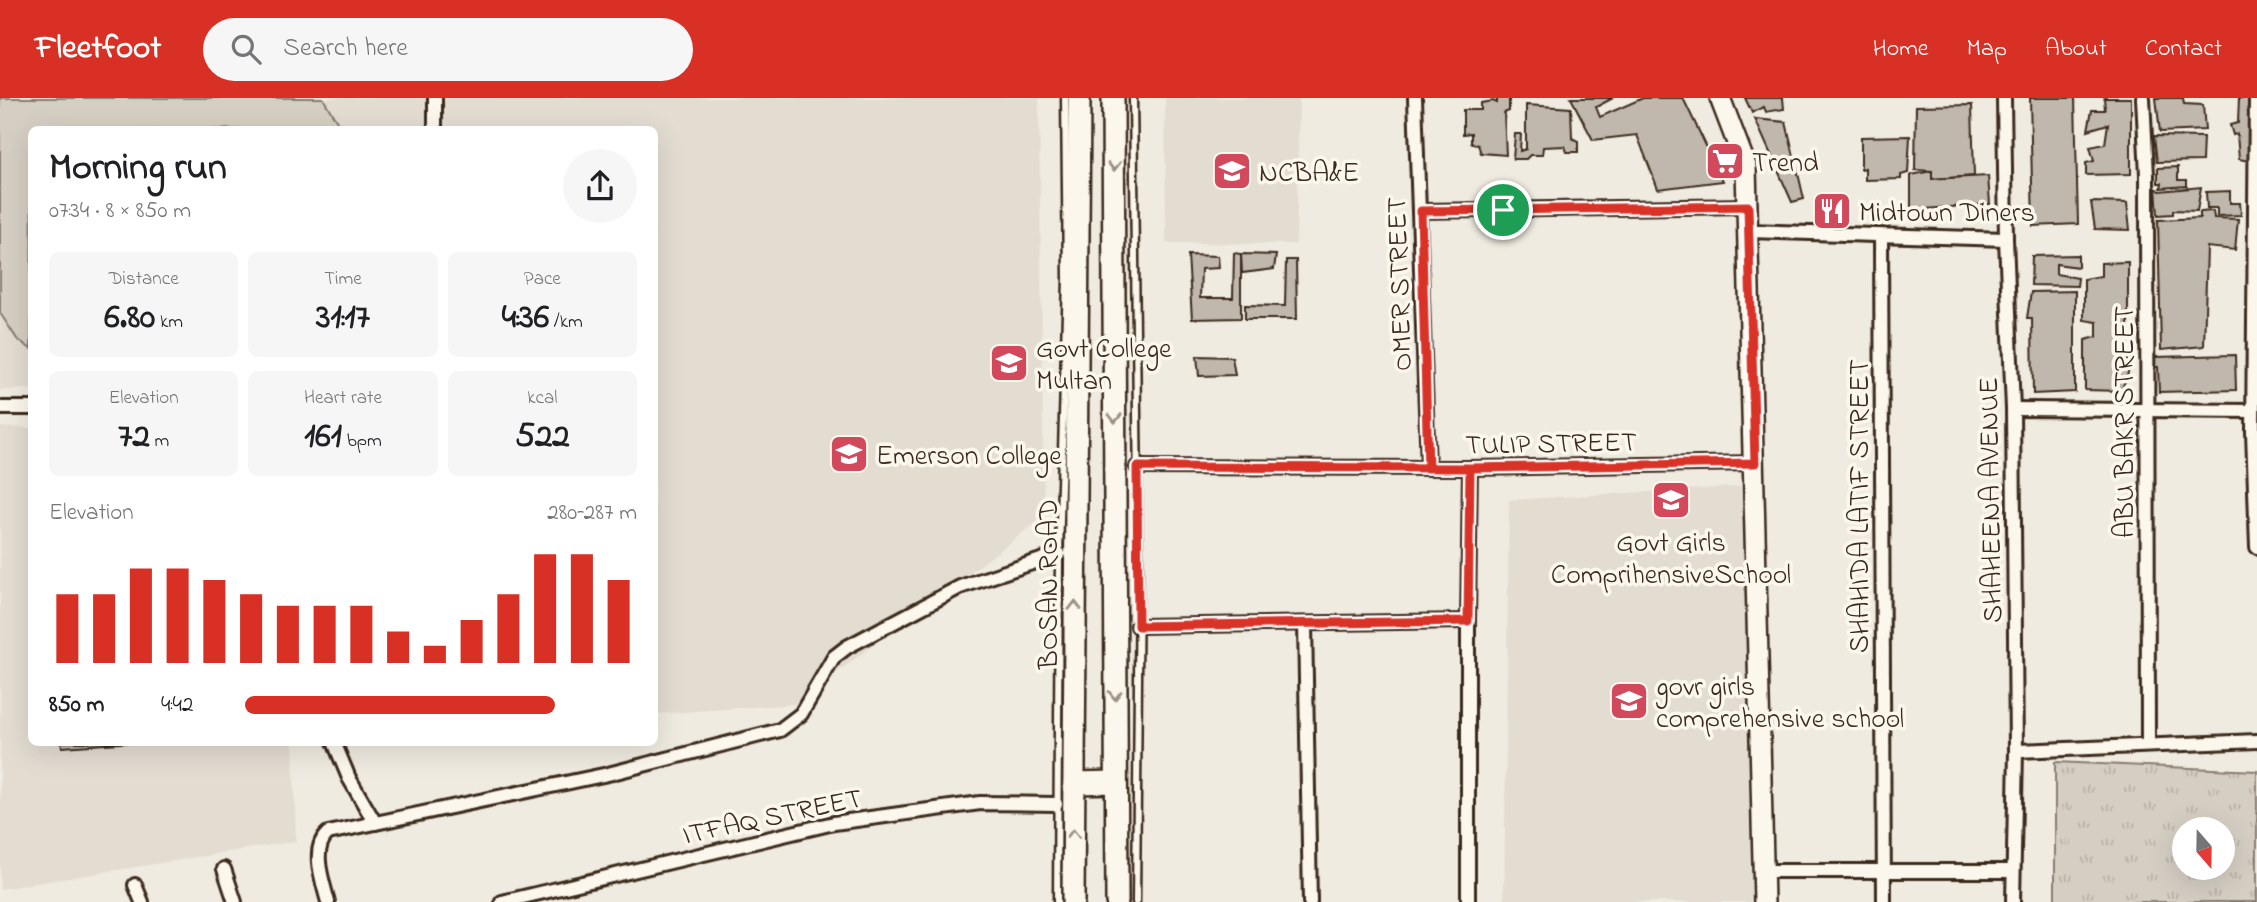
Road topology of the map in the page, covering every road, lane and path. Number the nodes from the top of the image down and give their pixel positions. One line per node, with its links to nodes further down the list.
1 (435, 98): 11 (street)
2 (1065, 98): 29 (lane)
3 (1079, 98): 38 (main road, BOSAN ROAD, one-way to 3)
4 (1113, 98): 37 (main road, one-way to 37)
5 (1133, 98): 25 (lane)
6 (1415, 98): 13 (street, OMER STREET)
7 (1720, 98): 12 (street)
8 (2004, 98): 16 (street, SHAHEENA AVENUE)
9 (2143, 98): 21 (street, ABU BAKR STREET)
10 (2256, 98): 17 (street)
11 (435, 126)
12 (1748, 206): 13 (street); 14 (street)
13 (1421, 211): 26 (street, OMER STREET)
14 (1749, 231): 15 (street); 24 (street)
15 (1881, 236): 16 (street); 42 (street, SHAHIDA LATIF STREET)
16 (2006, 239): 20 (street, SHAHEENA AVENUE)
17 (2256, 252): 22 (street)
18 (0, 408): 19 (street)
19 (28, 408)
20 (2013, 409): 21 (street); 36 (street, SHAHEENA AVENUE)
21 (2147, 410): 22 (street); 34 (street, ABU BAKR STREET)
22 (2253, 411): 23 (street)
23 (2255, 432): 28 (street)
24 (1755, 463): 27 (street, TULIP STREET); 44 (street)
25 (1137, 467): 26 (street, TULIP STREET); 32 (lane)
26 (1428, 468): 27 (street, TULIP STREET)
27 (1470, 468): 30 (street)
28 (2257, 547)
29 (1059, 554): 39 (lane); 40 (street)
30 (1468, 621): 31 (street); 56 (street)
31 (1305, 624): 32 (street); 55 (street)
32 (1138, 626): 54 (lane)
33 (2257, 741): 34 (street)
34 (2148, 745): 36 (street)
35 (336, 746): 40 (street)
36 (2016, 751): 43 (street, SHAHEENA AVENUE)
37 (1116, 782): 38 (main road); 53 (main road)
38 (1073, 783): 52 (main road, BOSAN ROAD, one-way to 38)
39 (1056, 804): 46 (street, ITFAQ STREET); 51 (lane)
40 (375, 823): 49 (street)
41 (224, 869): 48 (street)
42 (1884, 871): 43 (street); 44 (street); 58 (street, SHAHIDA LATIF STREET)
43 (2012, 871): 59 (street, SHAHEENA AVENUE)
44 (1764, 872): 57 (street)
45 (135, 885): 47 (street)
46 (525, 899): 50 (street, ITFAQ STREET)
47 (142, 902)
48 (235, 902)
49 (328, 902)
50 (502, 902)
51 (1057, 902)
52 (1073, 902)
53 (1116, 902)
54 (1136, 902)
55 (1310, 902)
56 (1468, 902)
57 (1764, 902)
58 (1884, 902)
59 (2013, 902)

